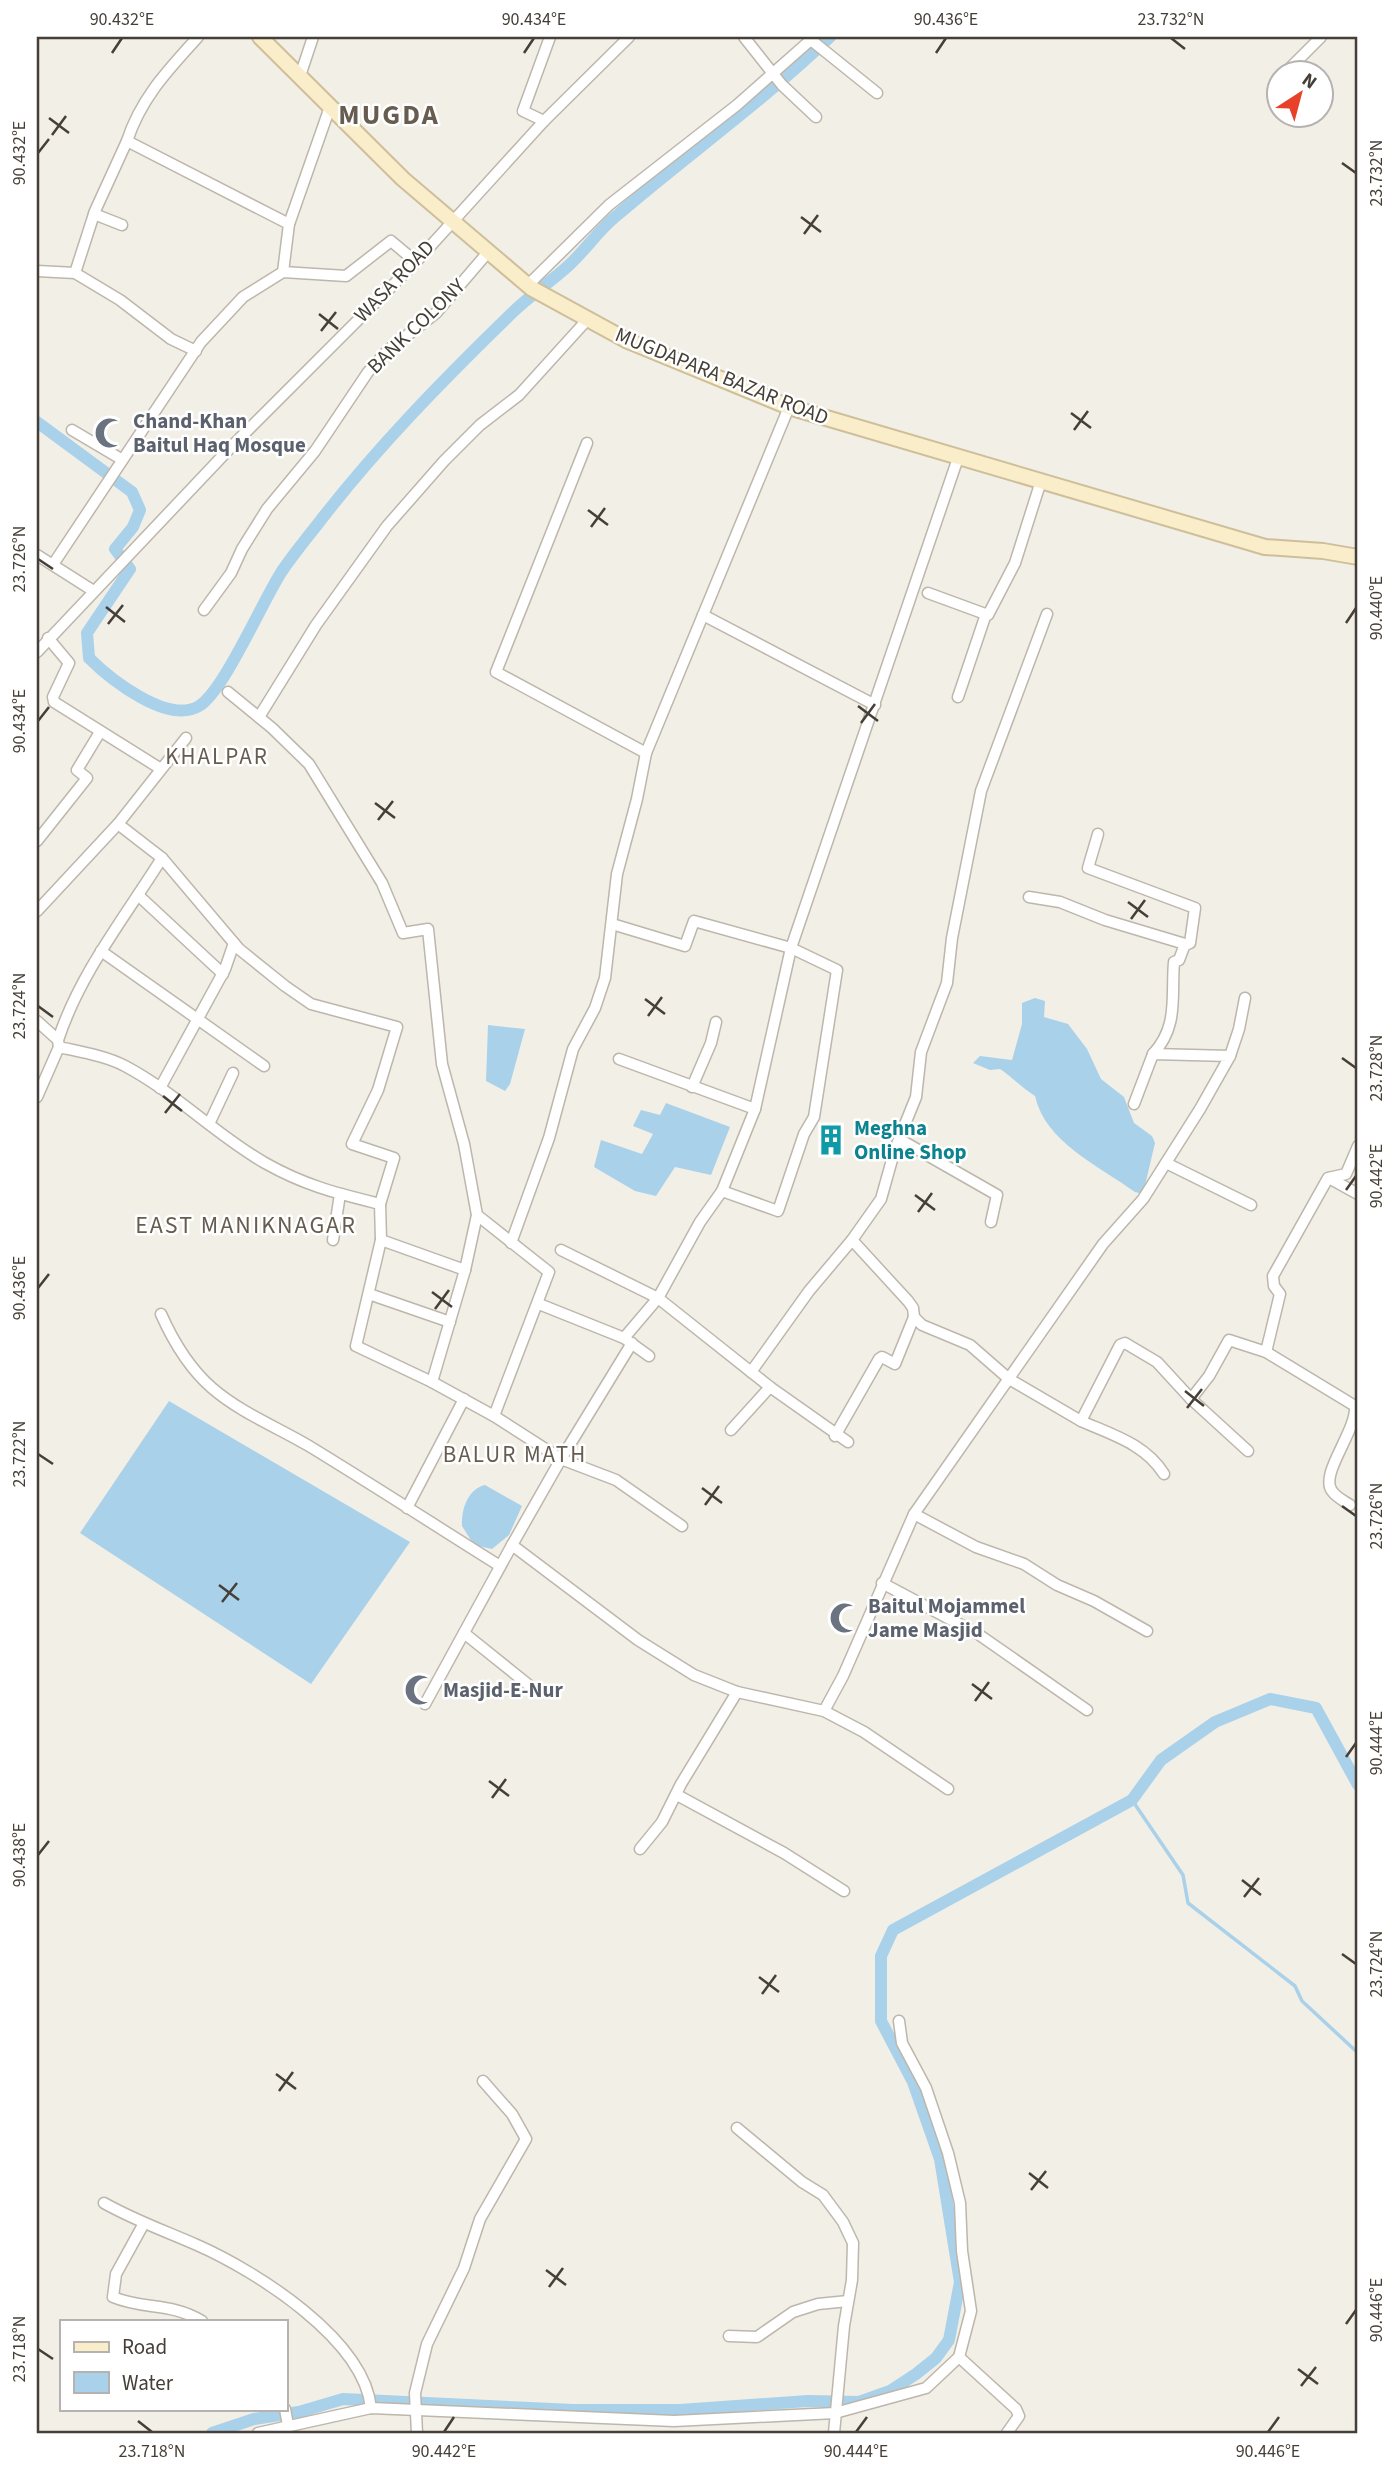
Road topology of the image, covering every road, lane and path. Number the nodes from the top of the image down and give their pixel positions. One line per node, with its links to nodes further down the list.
1 (198, 37): 16 (street)
2 (260, 37): 10 (street, MUGDAPARA BAZAR ROAD)
3 (313, 37): 10 (street)
4 (550, 37): 15 (street)
5 (629, 37): 15 (street, WASA ROAD)
6 (744, 37): 11 (street)
7 (1321, 37): 9 (street)
8 (816, 42): 11 (street); 12 (street)
9 (1298, 60)
10 (300, 76): 13 (street, MUGDAPARA BAZAR ROAD)
11 (777, 79): 14 (street); 26 (street)
12 (877, 93)
13 (330, 107): 18 (street, MUGDAPARA BAZAR ROAD); 19 (street)
14 (816, 117)
15 (544, 121): 18 (street, WASA ROAD)
16 (127, 141): 17 (street); 19 (street)
17 (94, 214): 20 (street); 25 (street)
18 (452, 221): 21 (street, MUGDAPARA BAZAR ROAD); 22 (street, WASA ROAD)
19 (289, 224): 24 (street)
20 (122, 225)
21 (489, 251): 26 (street, MUGDAPARA BAZAR ROAD); 40 (street, BANK COLONY)
22 (415, 262): 24 (street); 38 (street, WASA ROAD)
23 (37, 271): 25 (street)
24 (284, 272): 28 (street)
25 (75, 273): 28 (street)
26 (529, 286): 27 (street, MUGDAPARA BAZAR ROAD)
27 (587, 320): 29 (street, MUGDAPARA BAZAR ROAD); 49 (street)
28 (196, 351): 33 (street)
29 (789, 407): 32 (street, MUGDAPARA BAZAR ROAD); 43 (street)
30 (72, 430): 33 (street)
31 (587, 443): 52 (street)
32 (958, 458): 34 (street, MUGDAPARA BAZAR ROAD); 48 (street)
33 (119, 462): 37 (street)
34 (1041, 481): 36 (street, MUGDAPARA BAZAR ROAD); 41 (street)
35 (37, 555): 37 (street)
36 (1358, 557)
37 (54, 563): 38 (street)
38 (92, 590): 44 (street)
39 (928, 593): 41 (street)
40 (204, 610)
41 (986, 614): 47 (street)
42 (1047, 614): 83 (street)
43 (703, 615): 48 (street); 52 (street)
44 (48, 638): 45 (street); 50 (street)
45 (37, 652)
46 (228, 692): 49 (street)
47 (958, 697)
48 (875, 705): 64 (street)
49 (259, 717): 92 (street)
50 (100, 732): 53 (street); 56 (street)
51 (186, 738): 53 (street)
52 (646, 753): 61 (street)
53 (161, 769): 54 (street)
54 (118, 824): 57 (street); 60 (street)
55 (1098, 834): 63 (street)
56 (37, 841)
57 (162, 858): 58 (street); 62 (street)
58 (138, 895): 65 (street); 66 (street)
59 (1029, 897): 63 (street)
60 (37, 911)
61 (612, 924): 64 (street); 97 (street)
62 (234, 943): 66 (street); 90 (street)
63 (1185, 945): 72 (street)
64 (791, 948): 81 (street); 87 (street)
65 (101, 951): 68 (street); 71 (street)
66 (223, 974): 68 (street)
67 (1245, 998): 73 (street)
68 (198, 1020): 75 (street); 78 (street)
69 (37, 1021): 71 (street)
70 (716, 1022): 77 (street)
71 (59, 1043): 78 (street); 79 (street)
72 (1153, 1054): 73 (street); 80 (street)
73 (1230, 1056): 85 (street)
74 (619, 1059): 77 (street)
75 (264, 1066)
76 (233, 1073): 82 (street)
77 (692, 1087): 81 (street)
78 (160, 1088): 82 (street)
79 (37, 1097)
80 (1133, 1104)
81 (755, 1110): 87 (street)
82 (209, 1124): 88 (street)
83 (899, 1139): 93 (street); 96 (street)
84 (1358, 1146): 86 (street)
85 (1167, 1163): 91 (street); 110 (street)
86 (1328, 1178): 89 (street); 107 (street)
87 (722, 1191): 101 (street)
88 (340, 1194): 90 (street); 94 (street)
89 (1358, 1194)
90 (380, 1204): 95 (street)
91 (1251, 1205)
92 (477, 1215): 97 (street); 99 (street)
93 (991, 1222)
94 (333, 1240)
95 (381, 1240): 99 (street); 100 (street)
96 (852, 1240): 104 (street); 109 (street)
97 (511, 1243): 102 (street)
98 (562, 1250): 101 (street)
99 (465, 1270): 105 (street)
100 (369, 1294): 105 (street); 111 (street)
101 (658, 1298): 106 (street); 109 (street)
102 (539, 1304): 106 (street); 115 (street)
103 (161, 1314): 125 (street)
104 (914, 1318): 110 (street); 119 (street)
105 (450, 1322): 111 (street)
106 (628, 1340): 108 (street); 122 (street)
107 (1266, 1352): 114 (street); 117 (street)
108 (649, 1356)
109 (751, 1372): 112 (street)
110 (1009, 1379): 116 (street); 126 (street)
111 (432, 1382): 113 (street)
112 (770, 1387): 118 (street); 119 (street)
113 (464, 1399): 115 (street); 125 (street)
114 (1191, 1399): 116 (street); 121 (street)
115 (494, 1416): 122 (street)
116 (1081, 1421): 123 (street)
117 (1356, 1424): 124 (street)
118 (731, 1430)
119 (835, 1436): 120 (street)
120 (848, 1442)
121 (1248, 1451)
122 (561, 1459): 127 (street); 128 (street)
123 (1164, 1474)
124 (1350, 1505)
125 (408, 1508): 129 (street)
126 (914, 1514): 130 (street); 131 (street)
127 (682, 1526)
128 (512, 1545): 129 (street); 134 (street)
129 (500, 1566): 132 (street)
130 (882, 1583): 136 (street); 137 (street)
131 (1147, 1631)
132 (464, 1633): 133 (street); 135 (street)
133 (530, 1686)
134 (737, 1692): 137 (street); 139 (street)
135 (425, 1704)
136 (1087, 1710)
137 (824, 1711): 138 (street)
138 (948, 1789)
139 (677, 1795): 140 (street); 141 (street)
140 (640, 1849)
141 (844, 1891)
142 (899, 2021): 150 (street)
143 (483, 2081): 152 (street)
144 (737, 2128): 147 (street)
145 (104, 2203): 146 (street)
146 (144, 2225): 148 (street); 151 (street)
147 (848, 2301): 149 (street); 154 (street)
148 (200, 2320)
149 (729, 2336)
150 (959, 2357): 154 (street); 159 (street)
151 (370, 2401): 152 (street); 155 (street)
152 (415, 2402): 154 (street); 157 (street)
153 (285, 2410): 155 (street)
154 (836, 2410): 158 (street)
155 (288, 2423): 156 (street)
156 (258, 2433)
157 (417, 2433)
158 (834, 2433)
159 (1007, 2433)

